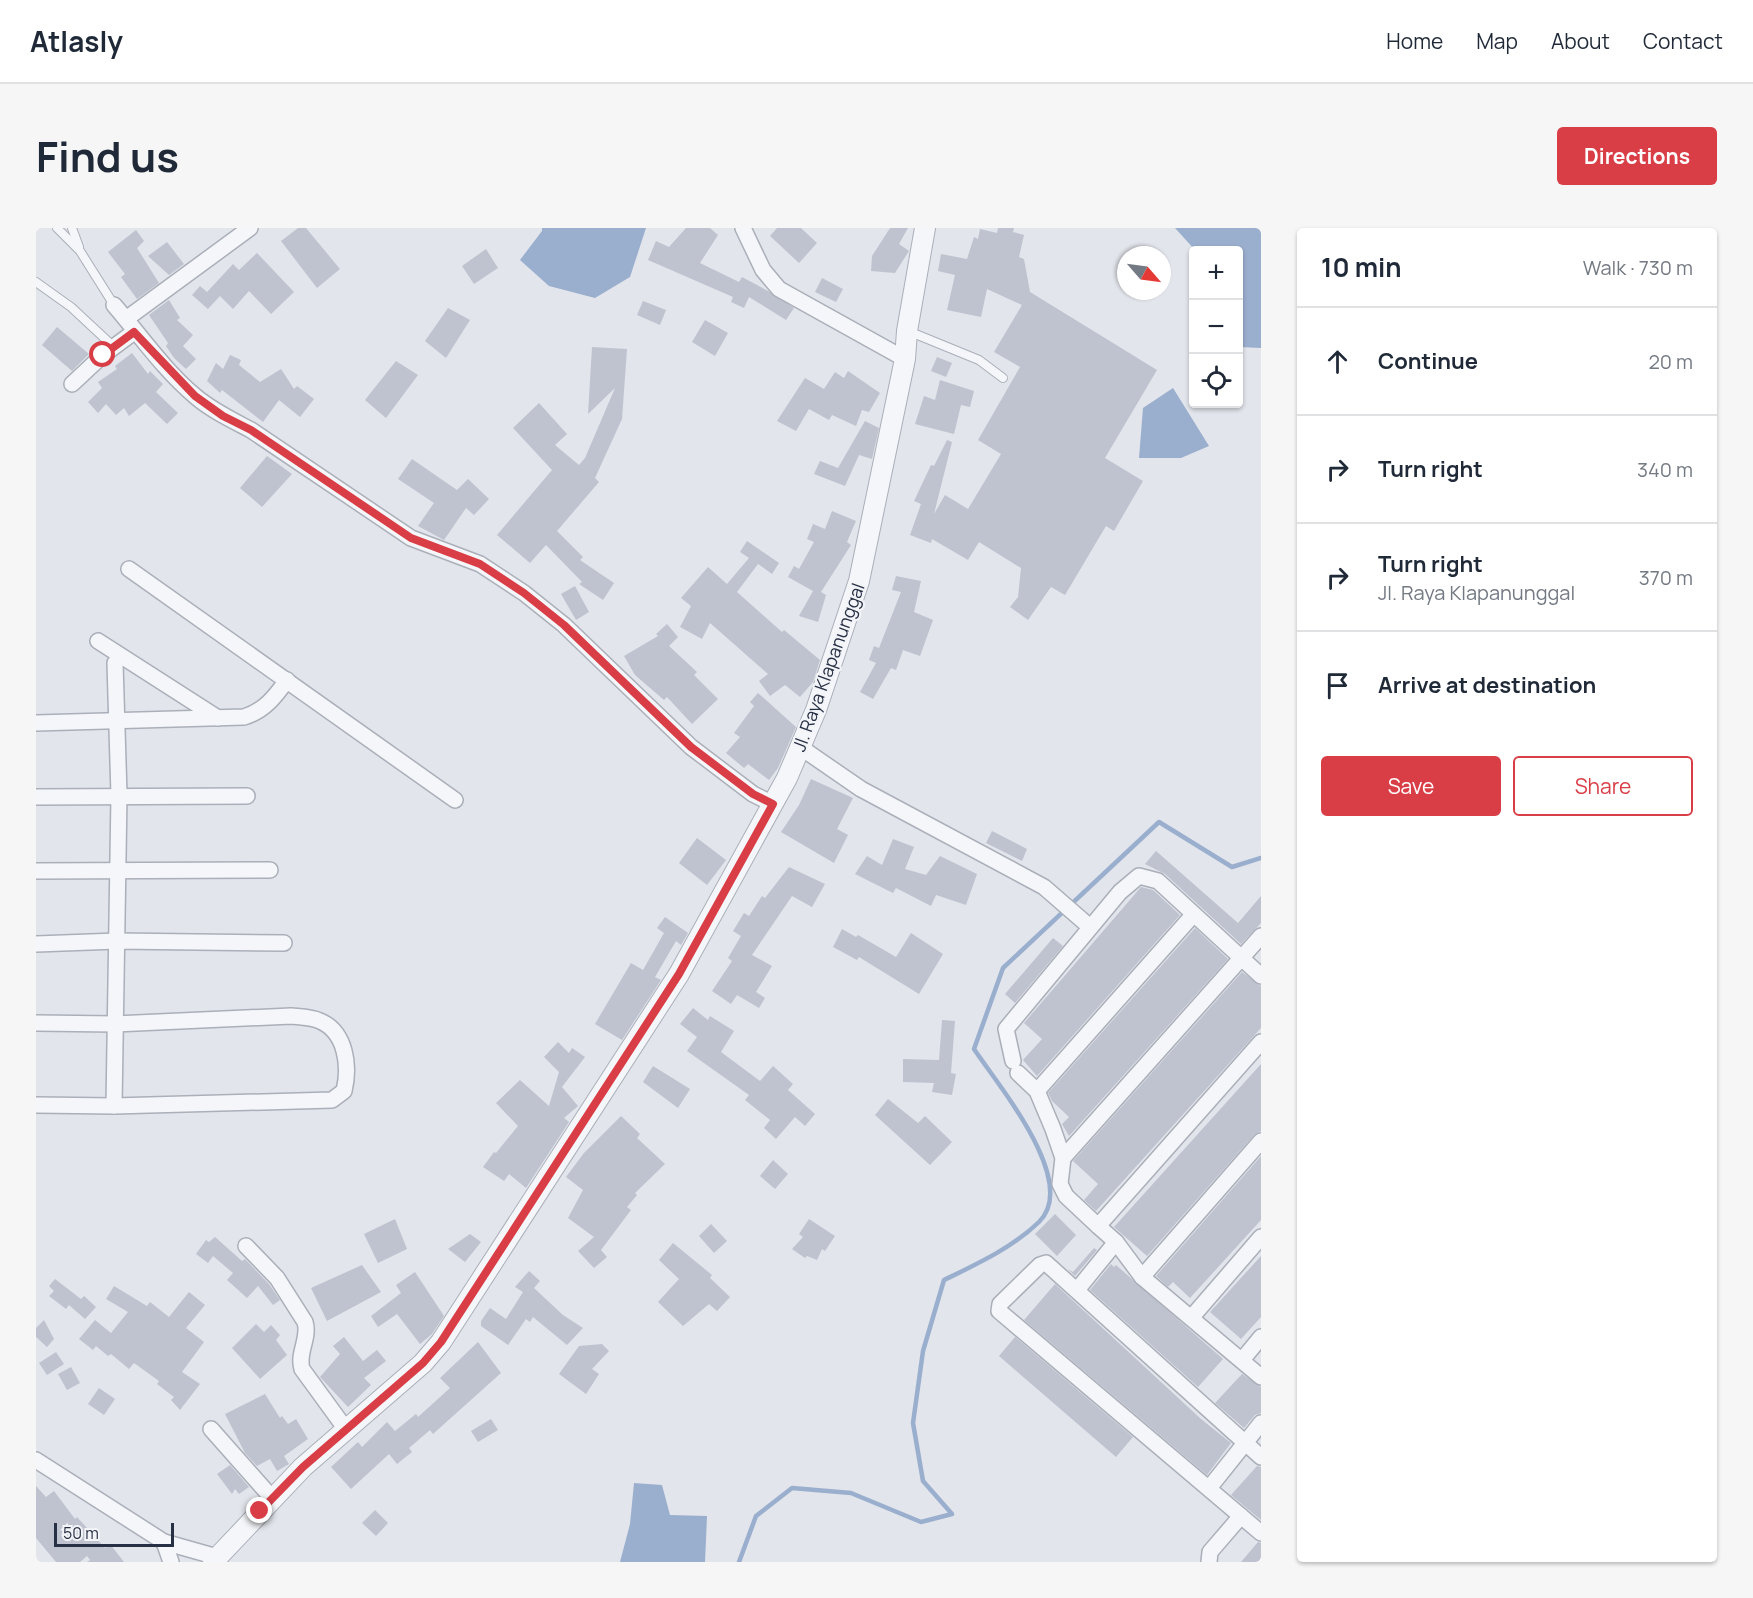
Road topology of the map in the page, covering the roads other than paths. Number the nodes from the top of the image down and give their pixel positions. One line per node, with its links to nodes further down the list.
1 (57, 228): 6 (lane)
2 (72, 228): 6 (lane)
3 (250, 228): 9 (street)
4 (743, 228): 12 (street)
5 (925, 228): 10 (street, Jl. Raya Klapanunggal)
6 (81, 251): 8 (lane)
7 (36, 282): 11 (lane)
8 (114, 305): 9 (street)
9 (130, 326): 11 (street); 27 (street)
10 (907, 331): 12 (street, Jl. Raya Klapanunggal); 13 (lane)
11 (114, 346): 14 (street)
12 (905, 359): 22 (street, Jl. Raya Klapanunggal)
13 (1003, 378)
14 (72, 384)
15 (129, 569): 18 (street)
16 (98, 641): 19 (street)
17 (115, 663): 21 (street)
18 (287, 680): 19 (street); 26 (street)
19 (218, 718): 21 (street)
20 (36, 723): 21 (street)
21 (115, 723): 23 (street)
22 (800, 747): 27 (street, Jl. Raya Klapanunggal); 32 (street)
23 (119, 795): 24 (street); 25 (street); 28 (street)
24 (247, 796)
25 (36, 797)
26 (455, 800)
27 (773, 804): 58 (street, Jl. Raya Klapanunggal)
28 (117, 870): 29 (street); 30 (street); 34 (street)
29 (270, 870)
30 (36, 872)
31 (1193, 915): 32 (street); 37 (street); 42 (street)
32 (1085, 922): 42 (street)
33 (1261, 936): 37 (street)
34 (117, 941): 35 (street); 36 (street); 40 (street)
35 (284, 943)
36 (36, 944)
37 (1242, 957): 38 (street); 46 (street)
38 (1261, 976)
39 (36, 1023): 40 (street)
40 (115, 1024): 44 (street); 44 (street)
41 (1261, 1042): 47 (street)
42 (1037, 1091): 46 (street)
43 (36, 1105): 44 (street)
44 (114, 1106)
45 (1261, 1141): 51 (street)
46 (1063, 1158): 47 (street)
47 (1098, 1226): 49 (street)
48 (1261, 1238): 53 (street)
49 (1116, 1242): 51 (street); 52 (street)
50 (246, 1246): 58 (street)
51 (1142, 1277): 53 (street)
52 (1077, 1290): 60 (street); 63 (street)
53 (1191, 1318): 55 (street)
54 (1261, 1337): 55 (street)
55 (1242, 1360): 56 (street)
56 (1261, 1377)
57 (1261, 1423): 60 (street)
58 (345, 1428): 64 (street, Jl. Raya Klapanunggal)
59 (212, 1429): 64 (street)
60 (1245, 1443): 61 (street); 63 (street)
61 (1261, 1457)
62 (36, 1460): 67 (street)
63 (1210, 1487): 65 (street)
64 (272, 1498): 68 (street, Jl. Raya Klapanunggal)
65 (1241, 1516): 66 (street); 70 (street)
66 (1261, 1533)
67 (164, 1542): 68 (street); 69 (street)
68 (215, 1560)
69 (171, 1562)
70 (1209, 1562)

